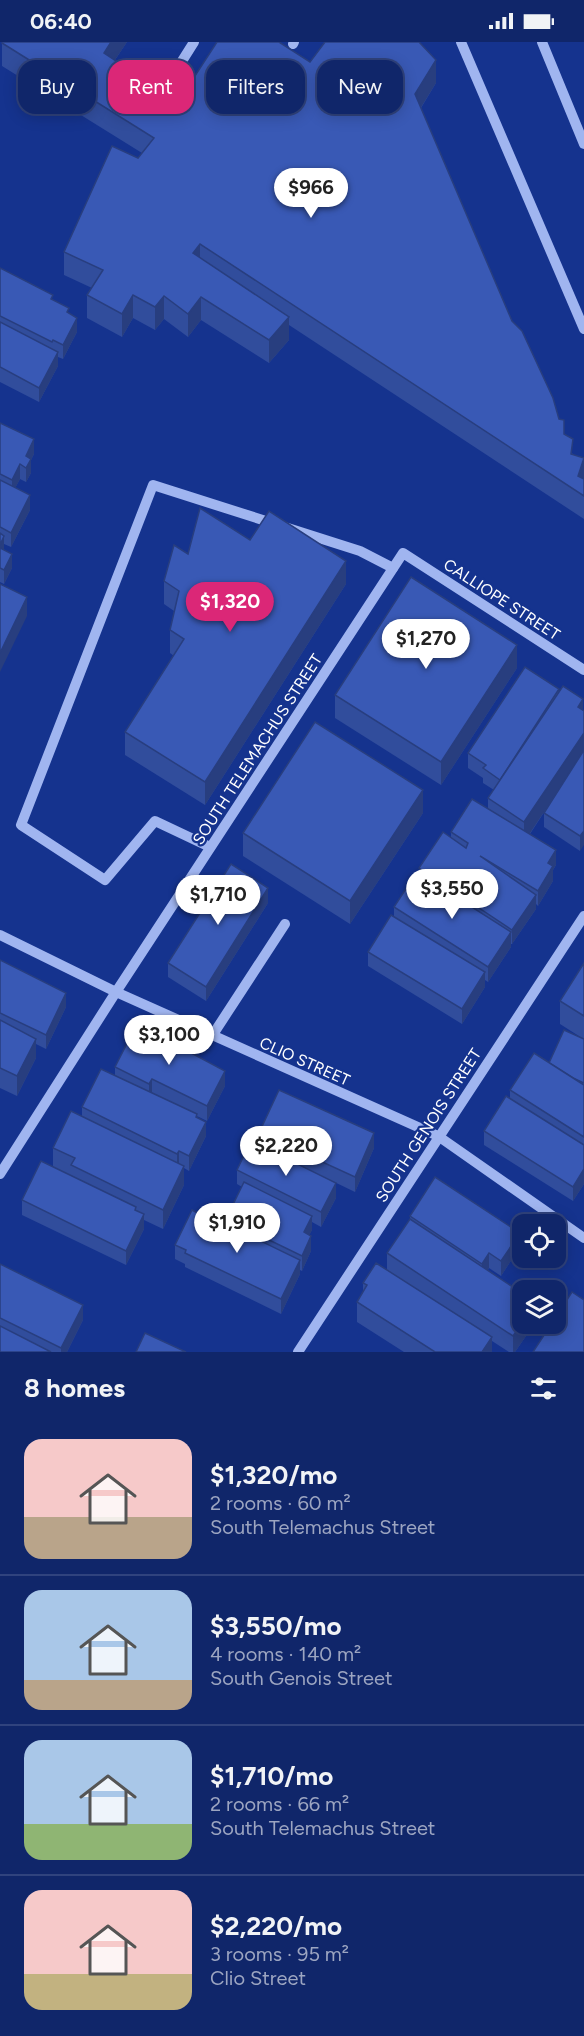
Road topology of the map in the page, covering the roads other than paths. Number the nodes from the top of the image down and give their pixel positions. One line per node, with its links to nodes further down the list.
1 (194, 42): 4 (street)
2 (461, 42): 6 (street)
3 (542, 42): 5 (street)
4 (183, 60)
5 (584, 144)
6 (584, 329)
7 (403, 553): 8 (street, SOUTH TELEMACHUS STREET); 9 (street, CALLIOPE STREET)
8 (393, 568): 10 (street, SOUTH TELEMACHUS STREET); 10 (street)
9 (584, 670)
10 (210, 847): 14 (street, SOUTH TELEMACHUS STREET)
11 (584, 916): 16 (street, SOUTH GENOIS STREET)
12 (285, 924): 15 (street)
13 (0, 935): 14 (street, CLIO STREET)
14 (116, 992): 15 (street, CLIO STREET); 17 (street, SOUTH TELEMACHUS STREET)
15 (212, 1036): 16 (street, CLIO STREET)
16 (438, 1136): 18 (street, CLIO STREET); 19 (street, SOUTH GENOIS STREET)
17 (0, 1174)
18 (584, 1238)
19 (298, 1352)

